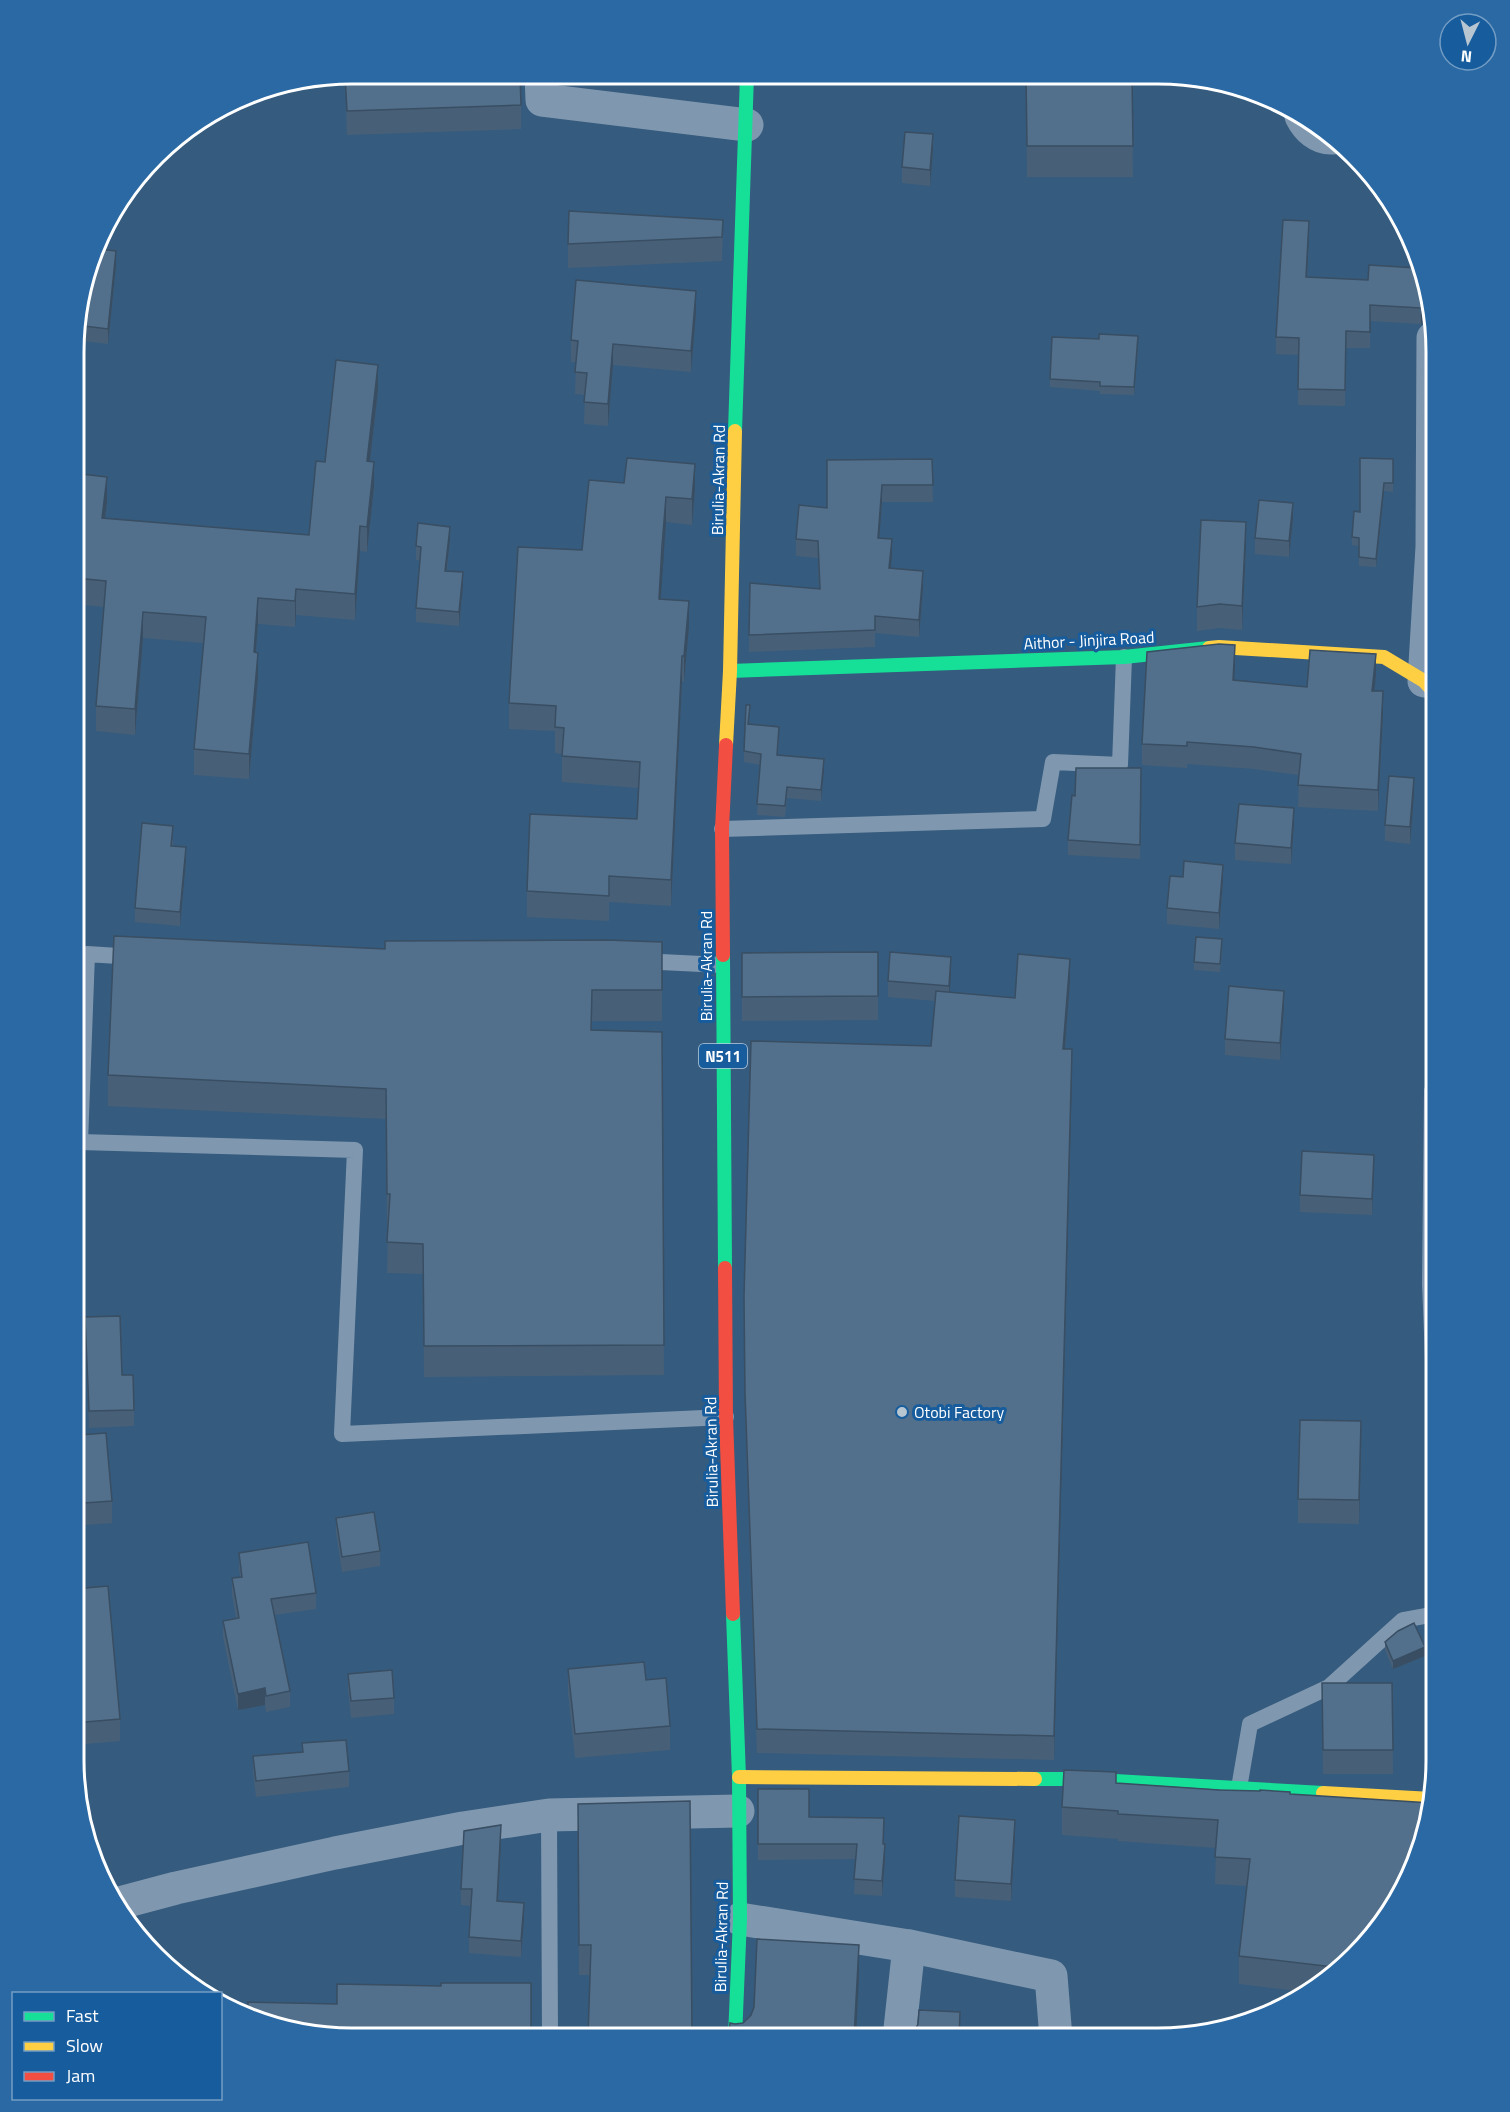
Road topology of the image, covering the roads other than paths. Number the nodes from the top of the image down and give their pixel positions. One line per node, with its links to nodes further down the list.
1 (541, 84): 3 (street)
2 (747, 84): 3 (main road, Birulia-Akran Rd / N511)
3 (747, 125): 5 (main road, Birulia-Akran Rd / N511)
4 (1124, 657): 5 (main road, Aithor - Jinjira Road); 6 (main road, Aithor - Jinjira Road); 7 (lane)
5 (730, 671): 7 (main road, Birulia-Akran Rd / N511)
6 (1426, 684)
7 (722, 829): 10 (main road, Birulia-Akran Rd / N511)
8 (154, 952): 11 (lane)
9 (628, 961): 10 (lane)
10 (722, 965): 13 (main road, Birulia-Akran Rd / N511)
11 (84, 1035)
12 (84, 1142): 13 (lane)
13 (726, 1417): 15 (main road, Birulia-Akran Rd / N511)
14 (1426, 1616): 16 (lane)
15 (739, 1777): 16 (main road); 18 (main road, Birulia-Akran Rd / N511)
16 (1239, 1788): 17 (main road)
17 (1423, 1799)
18 (738, 1811): 19 (street); 21 (main road, Birulia-Akran Rd / N511)
19 (549, 1815): 20 (street); 23 (lane)
20 (125, 1902)
21 (740, 1919): 22 (street); 24 (main road, Birulia-Akran Rd / N511)
22 (909, 1946): 25 (street); 26 (street)
23 (550, 2028)
24 (735, 2028)
25 (900, 2028)
26 (1055, 2028)

